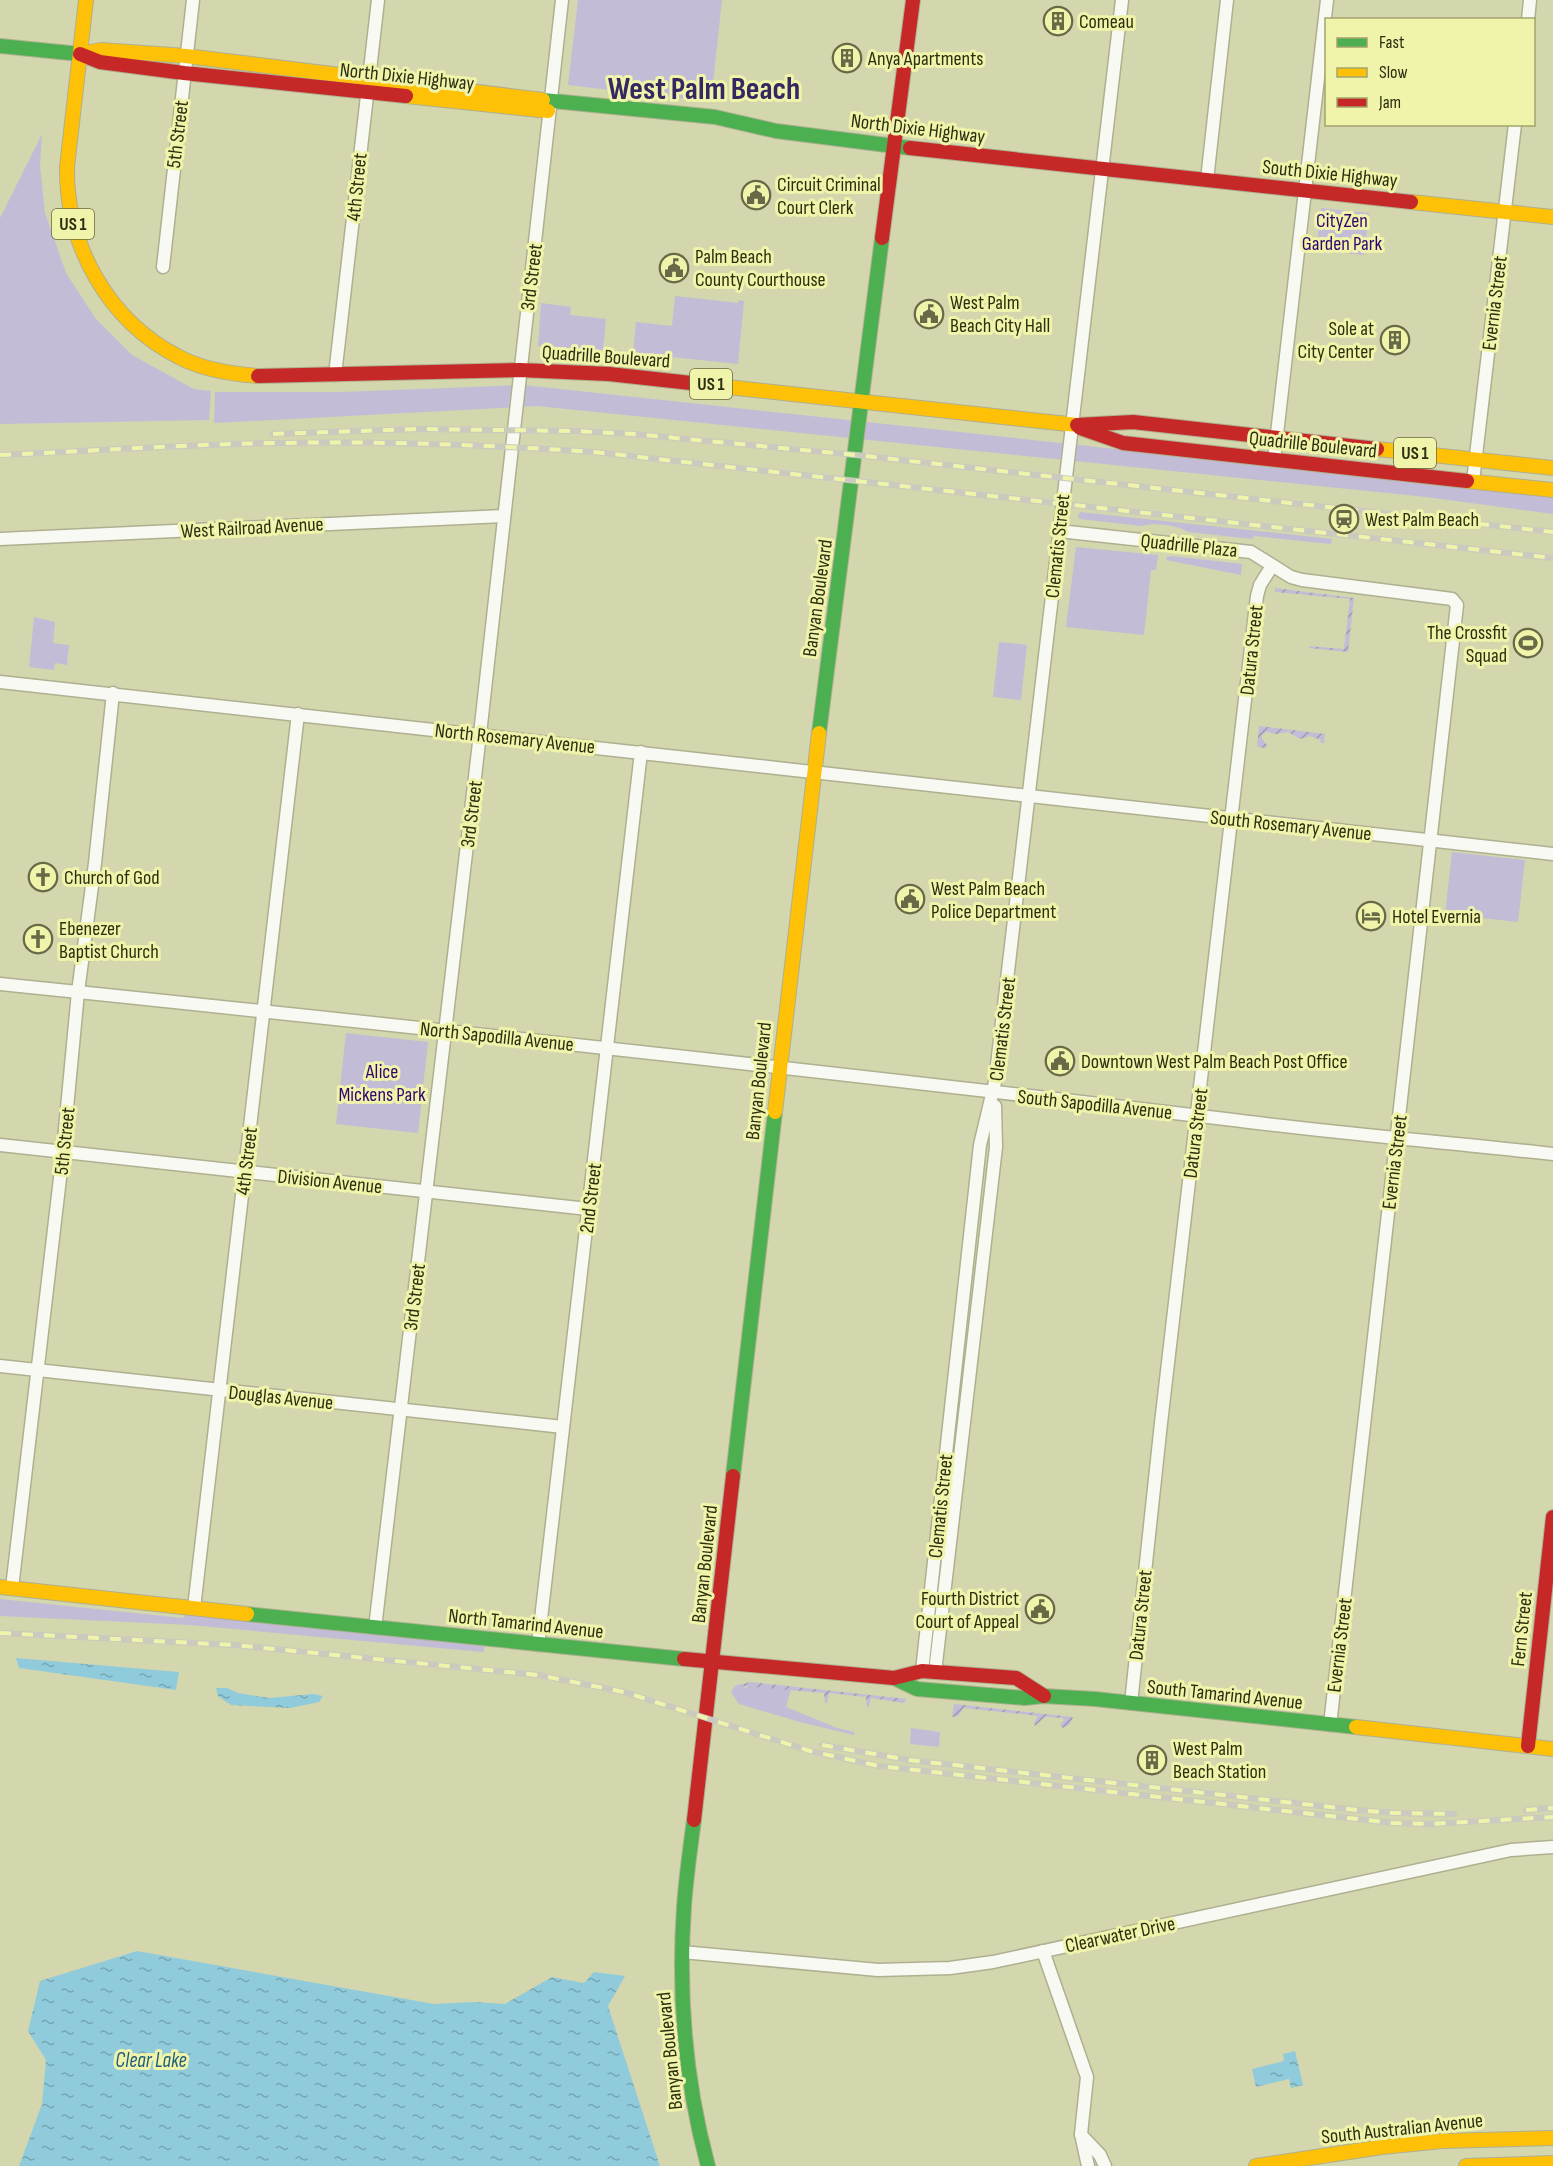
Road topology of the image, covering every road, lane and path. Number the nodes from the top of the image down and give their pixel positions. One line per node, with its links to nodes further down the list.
1 (86, 0): 12 (street)
2 (193, 0): 13 (street, 5th Street)
3 (378, 0): 15 (street, 4th Street)
4 (562, 0): 16 (street, 3rd Street)
5 (913, 0): 18 (street, Banyan Boulevard)
6 (1122, 0): 19 (street, Clematis Street)
7 (1227, 0): 20 (street)
8 (1327, 0): 21 (street)
9 (1530, 0): 10 (street)
10 (1528, 18)
11 (0, 46): 12 (street, North Dixie Highway)
12 (80, 54): 13 (street, North Dixie Highway); 14 (street, North Dixie Highway); 26 (street, Quadrille Boulevard / US 1)
13 (186, 57): 14 (street, 5th Street); 15 (street, North Dixie Highway)
14 (184, 73): 15 (street, North Dixie Highway); 24 (street, 5th Street)
15 (368, 85): 16 (street, North Dixie Highway); 26 (street, 4th Street)
16 (550, 106): 18 (street, North Dixie Highway); 25 (street, 3rd Street)
17 (1515, 126): 22 (street, Evernia Street)
18 (894, 146): 19 (street, North Dixie Highway); 27 (street, Banyan Boulevard)
19 (1102, 169): 20 (street, South Dixie Highway); 28 (street, Clematis Street)
20 (1207, 180): 21 (street, South Dixie Highway)
21 (1305, 190): 22 (street, South Dixie Highway); 29 (street)
22 (1505, 212): 23 (street, South Dixie Highway); 30 (street, Evernia Street)
23 (1553, 218)
24 (163, 267)
25 (520, 370): 26 (street, Quadrille Boulevard / US 1); 27 (street, Quadrille Boulevard / US 1); 35 (street, 3rd Street)
26 (335, 375)
27 (862, 402): 28 (street, Quadrille Boulevard / US 1); 45 (street, Banyan Boulevard)
28 (1071, 425): 29 (street, Quadrille Boulevard / US 1); 31 (street, Quadrille Boulevard / US 1); 36 (street, Clematis Street)
29 (1277, 438): 30 (street, Quadrille Boulevard / US 1); 31 (street)
30 (1475, 459): 32 (street, Quadrille Boulevard / US 1); 33 (street, Evernia Street)
31 (1274, 460): 33 (street, Quadrille Boulevard / US 1)
32 (1553, 468)
33 (1473, 481): 34 (street, Quadrille Boulevard / US 1)
34 (1553, 490)
35 (504, 516): 37 (street, West Railroad Avenue); 43 (street, 3rd Street)
36 (1059, 531): 38 (street, Quadrille Plaza); 46 (street, Clematis Street)
37 (0, 539)
38 (1272, 566): 39 (street, Quadrille Plaza); 47 (street, Datura Street)
39 (1454, 600): 48 (street, Evernia Street)
40 (0, 682): 41 (street, North Rosemary Avenue)
41 (113, 693): 42 (street, North Rosemary Avenue); 51 (street, 5th Street)
42 (298, 714): 43 (street, North Rosemary Avenue); 52 (street, 4th Street)
43 (480, 734): 44 (street, North Rosemary Avenue); 53 (street, 3rd Street)
44 (641, 752): 45 (street, North Rosemary Avenue); 54 (street, 2nd Street)
45 (814, 771): 46 (street, North Rosemary Avenue); 55 (street, Banyan Boulevard)
46 (1029, 795): 47 (street, South Rosemary Avenue); 56 (street, Clematis Street)
47 (1232, 819): 48 (street, South Rosemary Avenue); 57 (street, Datura Street)
48 (1430, 840): 49 (street, South Rosemary Avenue); 58 (street, Evernia Street)
49 (1553, 854)
50 (0, 984): 51 (street, North Sapodilla Avenue)
51 (78, 992): 52 (street, North Sapodilla Avenue); 60 (street, 5th Street)
52 (264, 1011): 53 (street, North Sapodilla Avenue); 62 (street, 4th Street)
53 (445, 1030): 54 (street, North Sapodilla Avenue); 63 (street, 3rd Street)
54 (607, 1048): 55 (street, North Sapodilla Avenue); 64 (street, 2nd Street)
55 (779, 1068): 56 (street, North Sapodilla Avenue); 75 (street, Banyan Boulevard)
56 (994, 1092): 57 (street, South Sapodilla Avenue); 76 (street, Clematis Street)
57 (1197, 1116): 58 (street, South Sapodilla Avenue); 81 (street, Datura Street)
58 (1396, 1138): 61 (street, South Sapodilla Avenue); 82 (street, Evernia Street)
59 (0, 1145): 60 (street, Division Avenue)
60 (63, 1152): 62 (street, Division Avenue); 66 (street, 5th Street)
61 (1553, 1154)
62 (245, 1172): 63 (street, Division Avenue); 67 (street, 4th Street)
63 (426, 1192): 64 (street, Division Avenue); 68 (street, 3rd Street)
64 (588, 1209): 69 (street, 2nd Street)
65 (0, 1366): 66 (street, Douglas Avenue)
66 (38, 1370): 67 (street, Douglas Avenue); 71 (street, 5th Street)
67 (220, 1390): 68 (street, Douglas Avenue); 72 (street, 4th Street)
68 (401, 1410): 69 (street, Douglas Avenue); 73 (street, 3rd Street)
69 (563, 1427): 74 (street, 2nd Street)
70 (1553, 1517): 83 (street, Fern Street)
71 (6, 1588): 72 (street, North Tamarind Avenue)
72 (194, 1608): 73 (street, North Tamarind Avenue)
73 (375, 1628): 74 (street, North Tamarind Avenue)
74 (538, 1645): 75 (street, North Tamarind Avenue)
75 (713, 1660): 78 (street, North Tamarind Avenue); 87 (street, Banyan Boulevard)
76 (929, 1671): 77 (street, North Tamarind Avenue); 78 (street, North Tamarind Avenue)
77 (974, 1675): 79 (street); 80 (street, North Tamarind Avenue)
78 (894, 1678): 79 (street, South Tamarind Avenue)
79 (929, 1690): 80 (street, South Tamarind Avenue)
80 (1044, 1696): 81 (street, South Tamarind Avenue)
81 (1131, 1703): 82 (street, South Tamarind Avenue)
82 (1329, 1725): 83 (street, South Tamarind Avenue)
83 (1528, 1746): 84 (street, South Tamarind Avenue)
84 (1553, 1749)
85 (1553, 1847): 86 (street, Clearwater Drive)
86 (1044, 1951): 87 (street, Clearwater Drive); 88 (street)
87 (682, 1952): 91 (street, Banyan Boulevard)
88 (1081, 2134): 92 (street); 93 (street)
89 (1553, 2138): 94 (street, South Australian Avenue)
90 (1553, 2163): 95 (street)
91 (708, 2166)
92 (1088, 2166)
93 (1105, 2166)
94 (1256, 2166)
95 (1466, 2166)

